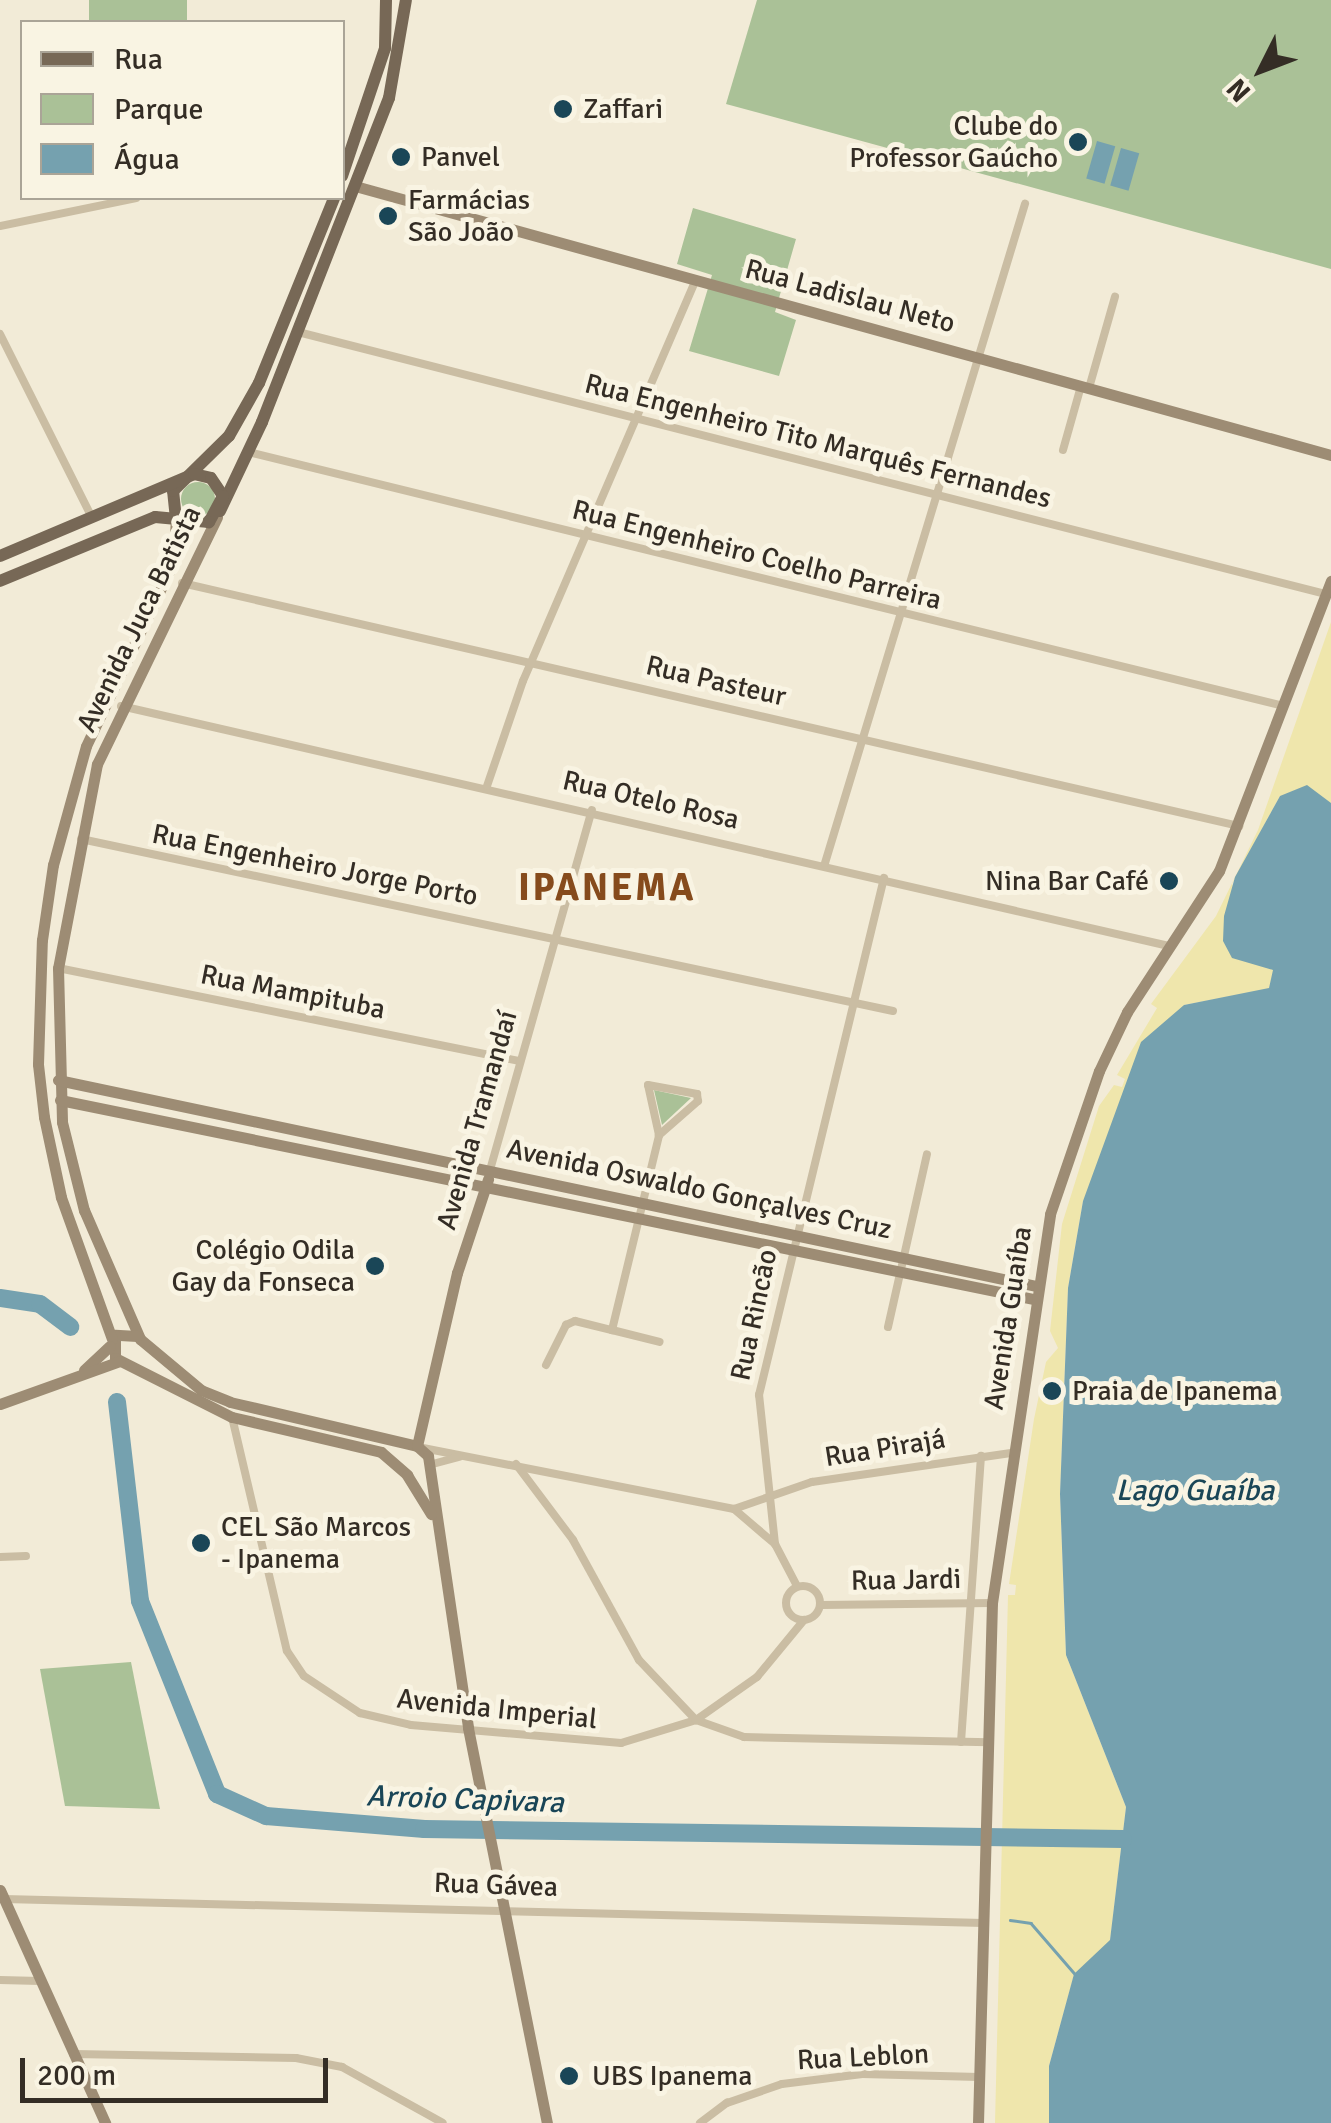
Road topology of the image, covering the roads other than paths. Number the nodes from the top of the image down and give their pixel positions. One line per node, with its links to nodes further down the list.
1 (386, 0): 3 (main road)
2 (406, 0): 4 (main road, Avenida Juca Batista)
3 (345, 167)
4 (356, 186): 9 (street, Rua Ladislau Neto); 11 (main road, Avenida Juca Batista)
5 (126, 200): 8 (street)
6 (333, 200): 19 (main road, Avenida Juca Batista)
7 (1025, 204): 13 (street)
8 (0, 226)
9 (696, 280): 13 (street, Rua Ladislau Neto); 15 (street)
10 (1115, 297): 14 (street)
11 (298, 332): 15 (street, Rua Engenheiro Tito Marquês Fernandes); 17 (main road, Avenida Juca Batista)
12 (0, 334): 23 (street)
13 (982, 359): 14 (street, Rua Ladislau Neto); 20 (street)
14 (1085, 387): 16 (street); 18 (street, Rua Ladislau Neto)
15 (640, 420): 20 (street, Rua Engenheiro Tito Marquês Fernandes); 24 (street)
16 (1063, 450)
17 (248, 452): 21 (main road, Avenida Juca Batista); 24 (street, Rua Engenheiro Coelho Parreira)
18 (1331, 456)
19 (182, 479): 21 (main road); 22 (main road, Avenida Juca Batista); 23 (main road)
20 (938, 494): 28 (street, Rua Engenheiro Tito Marquês Fernandes); 29 (street)
21 (220, 511): 22 (main road); 27 (street, Avenida Juca Batista)
22 (176, 518): 26 (main road); 63 (street, Avenida Juca Batista)
23 (92, 519): 25 (main road)
24 (589, 537): 29 (street, Rua Engenheiro Coelho Parreira); 30 (street)
25 (0, 556)
26 (0, 580)
27 (182, 583): 30 (street, Rua Pasteur); 32 (street, Avenida Juca Batista)
28 (1329, 588): 31 (street, Avenida Guaíba)
29 (898, 614): 31 (street, Rua Engenheiro Coelho Parreira); 33 (street)
30 (531, 662): 33 (street, Rua Pasteur); 34 (street)
31 (1280, 705): 36 (street, Avenida Guaíba)
32 (121, 706): 34 (street, Rua Otelo Rosa); 37 (street, Avenida Juca Batista)
33 (859, 736): 36 (street, Rua Pasteur); 38 (street)
34 (487, 786): 35 (street, Rua Otelo Rosa)
35 (592, 810): 38 (street, Rua Otelo Rosa); 40 (street, Avenida Tramandaí)
36 (1239, 826): 41 (street, Avenida Guaíba)
37 (80, 839): 40 (street, Rua Engenheiro Jorge Porto); 42 (street, Avenida Juca Batista)
38 (825, 863): 39 (street, Rua Otelo Rosa)
39 (884, 878): 41 (street, Rua Otelo Rosa); 43 (street, Rua Rincão)
40 (555, 938): 43 (street, Rua Engenheiro Jorge Porto); 45 (street, Avenida Tramandaí)
41 (1169, 946): 59 (street, Avenida Guaíba)
42 (58, 968): 45 (street, Rua Mampituba); 46 (street, Avenida Juca Batista)
43 (855, 1002): 44 (street, Rua Engenheiro Jorge Porto); 57 (street, Rua Rincão)
44 (893, 1011)
45 (520, 1061): 54 (street, Avenida Tramandaí)
46 (58, 1080): 47 (street, Avenida Juca Batista); 48 (street, Avenida Oswaldo Gonçalves Cruz)
47 (60, 1100): 49 (street, Avenida Oswaldo Gonçalves Cruz); 62 (street, Avenida Juca Batista)
48 (212, 1114): 49 (street); 51 (street, Avenida Oswaldo Gonçalves Cruz)
49 (210, 1130): 53 (street, Avenida Oswaldo Gonçalves Cruz)
50 (659, 1134): 50 (street); 56 (street)
51 (344, 1140): 53 (street); 54 (street, Avenida Oswaldo Gonçalves Cruz)
52 (927, 1154): 58 (street)
53 (342, 1156): 55 (street, Avenida Oswaldo Gonçalves Cruz)
54 (490, 1170): 55 (street, Avenida Tramandaí); 56 (street, Avenida Oswaldo Gonçalves Cruz)
55 (486, 1184): 56 (street, Avenida Oswaldo Gonçalves Cruz); 70 (street, Avenida Tramandaí)
56 (640, 1209): 57 (street, Avenida Oswaldo Gonçalves Cruz); 61 (street)
57 (793, 1240): 58 (street, Avenida Oswaldo Gonçalves Cruz); 77 (street, Rua Rincão)
58 (900, 1263): 59 (street, Avenida Oswaldo Gonçalves Cruz); 60 (street)
59 (1035, 1293): 71 (street, Avenida Guaíba)
60 (888, 1327)
61 (612, 1330): 64 (street); 66 (street)
62 (138, 1337): 63 (street); 65 (street); 70 (street)
63 (111, 1342): 65 (street, Avenida Juca Batista); 67 (street)
64 (660, 1342)
65 (123, 1362): 67 (street); 69 (street)
66 (546, 1365)
67 (80, 1374): 68 (street)
68 (0, 1404)
69 (232, 1417): 76 (street); 89 (street, Avenida Imperial)
70 (416, 1446): 72 (street); 75 (street); 76 (street)
71 (1011, 1453): 73 (street, Rua Pirajá); 85 (street, Avenida Guaíba)
72 (463, 1456): 74 (street); 75 (street)
73 (981, 1456): 77 (street, Rua Pirajá); 84 (street)
74 (516, 1464): 78 (street); 88 (street)
75 (428, 1466): 76 (street); 79 (street)
76 (403, 1470): 79 (street)
77 (769, 1498): 78 (street, Rua Pirajá); 80 (street, Rua Rincão)
78 (734, 1509): 80 (street)
79 (434, 1519): 89 (street)
80 (774, 1544): 83 (street, Rua Rincão)
81 (26, 1556): 82 (street)
82 (0, 1557)
83 (797, 1586): 86 (street); 87 (street)
84 (970, 1602): 85 (street, Rua Jardi); 86 (street, Rua Jardi); 90 (street)
85 (992, 1603): 91 (street, Avenida Guaíba)
86 (821, 1604): 87 (street, Avenida Imperial)
87 (804, 1620): 88 (street, Avenida Imperial)
88 (696, 1720): 89 (street, Avenida Imperial); 90 (street)
89 (468, 1728): 93 (street)
90 (962, 1742): 91 (street)
91 (989, 1742): 94 (street, Avenida Guaíba)
92 (2, 1894): 93 (street, Rua Gávea); 96 (street)
93 (504, 1907): 94 (street, Rua Gávea); 101 (street)
94 (986, 1923): 98 (street, Avenida Guaíba)
95 (0, 1980): 96 (street)
96 (40, 1981): 97 (street)
97 (74, 2054): 99 (street); 100 (street)
98 (979, 2077): 102 (street, Rua Leblon); 103 (street, Avenida Guaíba)
99 (104, 2123)
100 (443, 2123)
101 (547, 2123)
102 (700, 2123)
103 (978, 2123)

